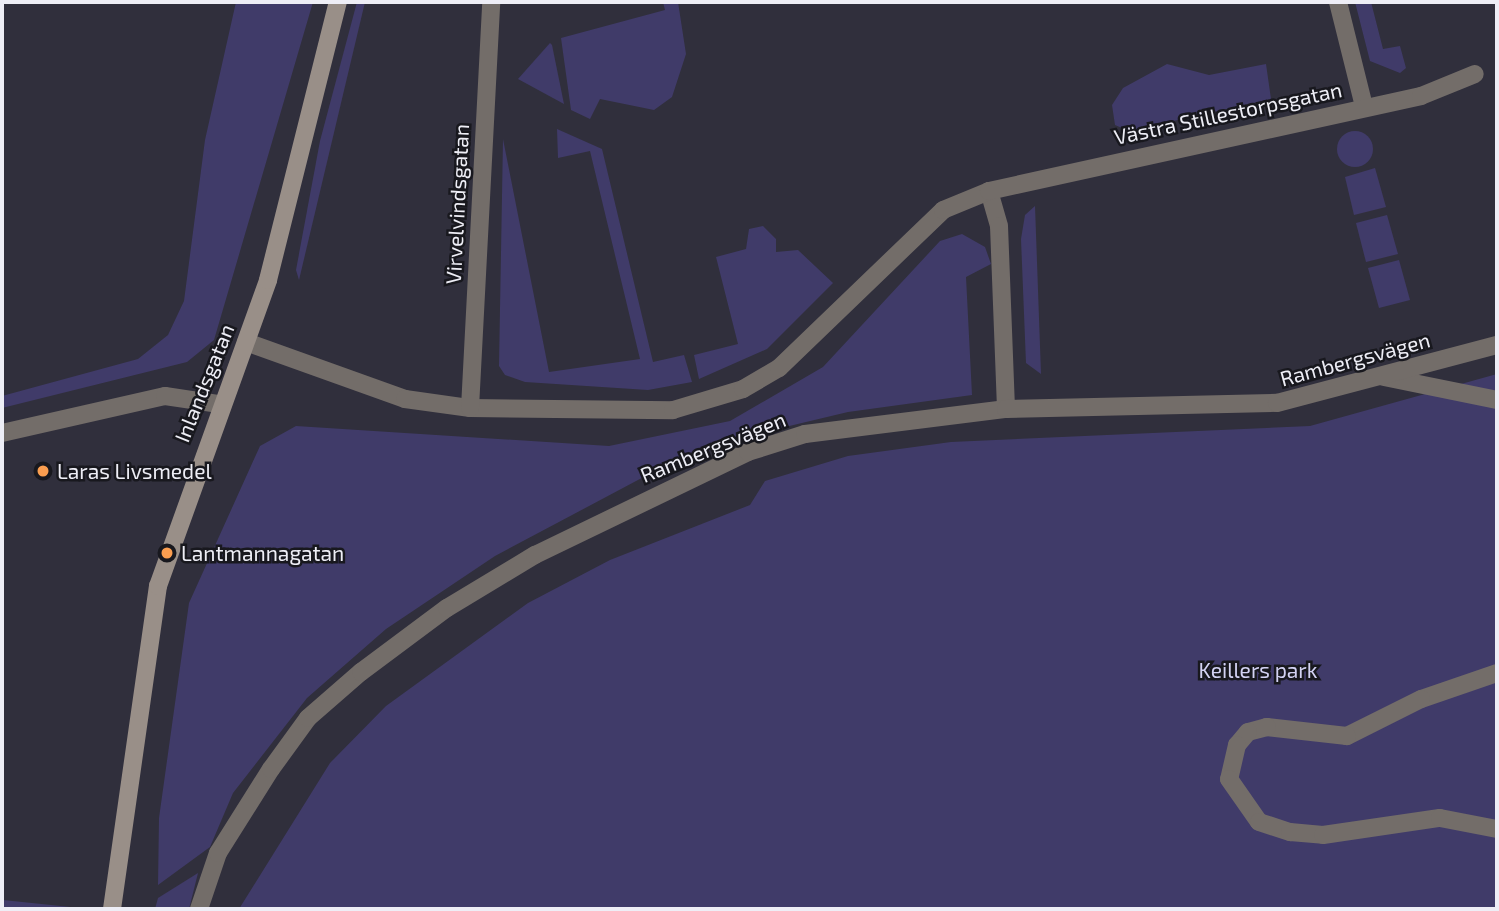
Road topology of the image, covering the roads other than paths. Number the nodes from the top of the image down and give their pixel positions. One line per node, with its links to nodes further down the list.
1 (338, 2): 7 (street, Inlandsgatan)
2 (491, 2): 12 (street, Virvelvindsgatan)
3 (1338, 2): 5 (street)
4 (1475, 74): 5 (street, Västra Stillestorpsgatan)
5 (1364, 106): 6 (street, Västra Stillestorpsgatan)
6 (989, 191): 12 (street, Västra Stillestorpsgatan); 13 (street)
7 (246, 342): 11 (street, Inlandsgatan); 12 (street, Västra Stillestorpsgatan)
8 (1497, 345): 9 (street, Rambergsvägen)
9 (1384, 377): 10 (street); 13 (street, Rambergsvägen)
10 (1497, 400)
11 (219, 404): 14 (street); 17 (street, Inlandsgatan)
12 (470, 408)
13 (1006, 409): 18 (street, Rambergsvägen)
14 (2, 433)
15 (1497, 673): 16 (street)
16 (1497, 830)
17 (112, 909)
18 (200, 909)

